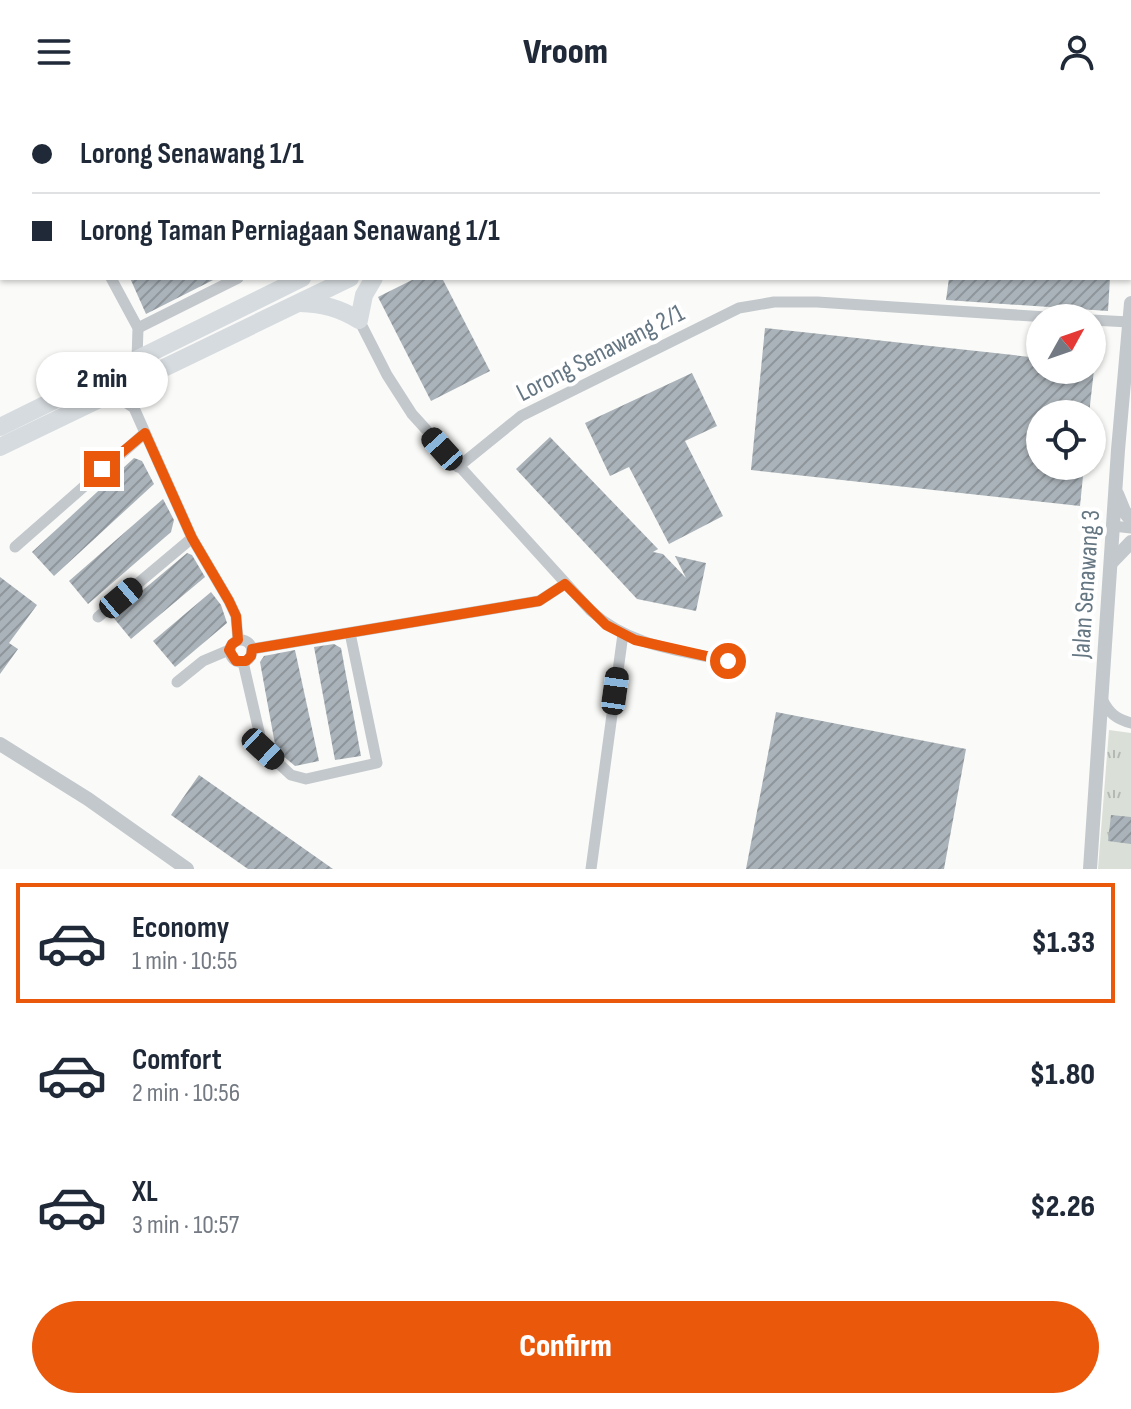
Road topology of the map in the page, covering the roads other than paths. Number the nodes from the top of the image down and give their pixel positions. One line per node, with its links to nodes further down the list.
1 (112, 280): 12 (street)
2 (234, 280): 12 (street)
3 (298, 280): 13 (main road)
4 (346, 280): 6 (main road)
5 (373, 280): 9 (main road)
6 (298, 303): 9 (main road); 14 (main road)
7 (1131, 303): 11 (street, Jalan Senawang 3)
8 (1026, 316): 20 (street, Lorong Senawang 2/1)
9 (359, 320): 20 (street)
10 (1106, 321): 11 (street)
11 (1129, 322): 21 (street, Jalan Senawang 3)
12 (138, 328): 13 (street)
13 (137, 359): 17 (main road)
14 (151, 372): 15 (main road); 16 (street)
15 (102, 396): 16 (street); 19 (main road)
16 (134, 408): 18 (street)
17 (0, 427)
18 (145, 433): 25 (street); 27 (street)
19 (0, 447)
20 (458, 467): 29 (street)
21 (1116, 490): 22 (street); 23 (street, Jalan Senawang 3)
22 (1131, 520)
23 (1113, 526): 24 (street); 28 (street, Jalan Senawang 3)
24 (1131, 528)
25 (192, 538): 30 (street); 33 (street)
26 (1131, 542): 28 (street)
27 (15, 547)
28 (1111, 563): 39 (street, Jalan Senawang 3)
29 (565, 584): 31 (street); 32 (street)
30 (98, 617)
31 (350, 633): 34 (street); 37 (street)
32 (623, 634): 36 (street); 43 (street)
33 (238, 640): 34 (street); 35 (street)
34 (252, 649): 37 (street)
35 (229, 650): 37 (street); 38 (street)
36 (734, 658)
37 (243, 662)
38 (177, 682)
39 (1101, 699): 40 (street); 44 (street, Jalan Senawang 3)
40 (1131, 723)
41 (0, 744): 42 (street)
42 (187, 869)
43 (591, 869)
44 (1090, 869)

